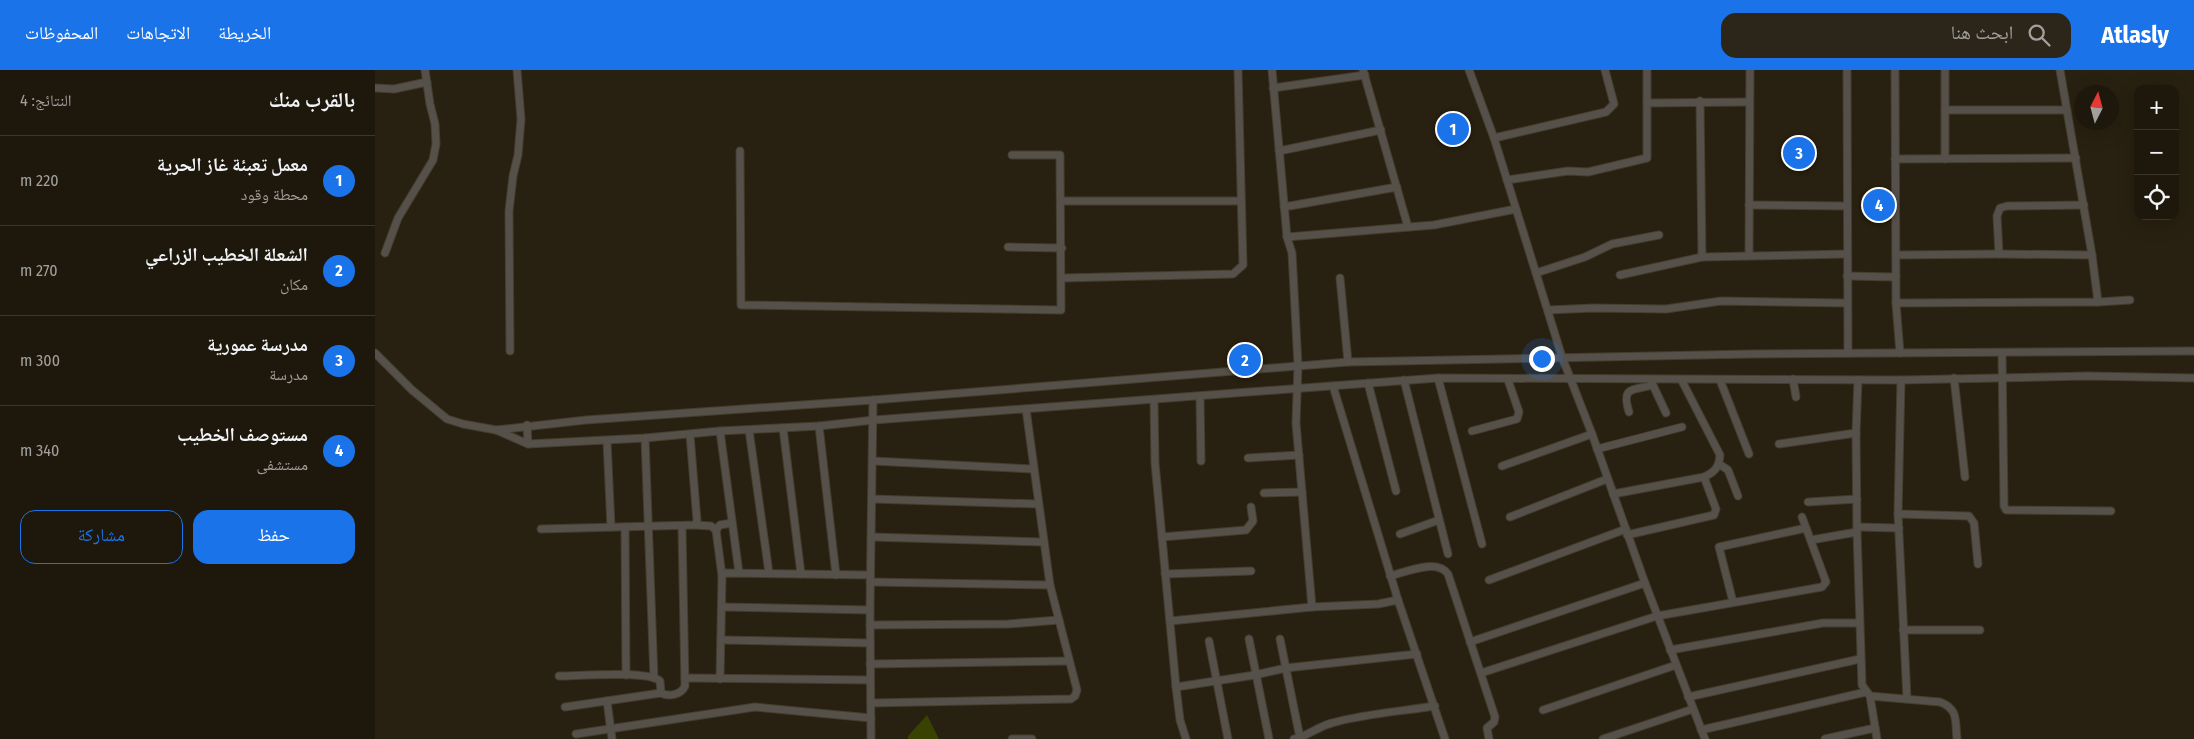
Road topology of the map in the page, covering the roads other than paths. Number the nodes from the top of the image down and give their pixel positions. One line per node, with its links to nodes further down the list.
1 (425, 70): 14 (street)
2 (517, 70): 62 (street)
3 (1238, 70): 33 (street)
4 (1272, 70): 16 (street)
5 (1469, 70): 23 (street)
6 (1605, 70): 23 (street)
7 (1647, 70): 19 (street)
8 (1750, 70): 18 (street)
9 (1847, 70): 36 (street)
10 (1895, 70): 28 (street)
11 (1945, 70): 20 (street)
12 (2060, 70): 21 (street)
13 (1364, 73): 16 (street); 22 (street)
14 (427, 82): 15 (street); 44 (street)
15 (375, 88)
16 (1273, 88): 25 (street)
17 (1700, 101): 18 (street); 19 (street); 50 (street)
18 (1749, 102): 34 (street)
19 (1647, 103): 30 (street)
20 (1945, 110): 21 (street); 29 (street)
21 (2067, 110): 27 (street)
22 (1381, 130): 25 (street); 31 (street)
23 (1493, 138): 30 (street)
24 (740, 150): 55 (street)
25 (1279, 151): 37 (street)
26 (1012, 155): 32 (street)
27 (2076, 158): 29 (street); 35 (street)
28 (1895, 159): 29 (street); 49 (street)
29 (1945, 159)
30 (1507, 180): 38 (street)
31 (1397, 187): 37 (street); 39 (street)
32 (1061, 201): 33 (street); 43 (street)
33 (1240, 201): 55 (street)
34 (1749, 205): 36 (street); 45 (street)
35 (2084, 205): 47 (street); 48 (street)
36 (1847, 206): 46 (street)
37 (1284, 207): 41 (street)
38 (1516, 209): 39 (street); 51 (street)
39 (1408, 226): 41 (street)
40 (1659, 235): 51 (street)
41 (1287, 237): 70 (street)
42 (1008, 248): 43 (street)
43 (1062, 248): 55 (street)
44 (385, 253)
45 (1749, 254): 46 (street); 50 (street)
46 (1847, 254): 53 (street)
47 (1999, 254): 48 (street); 49 (street)
48 (2092, 255): 58 (street)
49 (1895, 256): 54 (street)
50 (1702, 257): 52 (street)
51 (1537, 273): 61 (street)
52 (1620, 275)
53 (1847, 276): 54 (street); 60 (street)
54 (1896, 277): 59 (street)
55 (1062, 278)
56 (1340, 278): 69 (street)
57 (2129, 300): 58 (street)
58 (2098, 302): 59 (street)
59 (1896, 303): 65 (street)
60 (1847, 304): 61 (street); 64 (street)
61 (1548, 310): 68 (street)
62 (510, 351)
63 (2194, 351): 66 (street)
64 (1848, 353): 65 (street); 68 (street)
65 (1900, 353): 66 (street)
66 (2002, 353): 71 (street)
67 (375, 354): 99 (street)
68 (1562, 357): 69 (street); 75 (street)
69 (1348, 362): 70 (street)
70 (1298, 366): 86 (street); 89 (street)
71 (2001, 376): 73 (street); 74 (street); 132 (street)
72 (1438, 378): 77 (street); 78 (street); 154 (street)
73 (1954, 378): 82 (street); 120 (street)
74 (2194, 378)
75 (1570, 379): 78 (street); 83 (street); 104 (street)
76 (1793, 379): 80 (street); 81 (street); 88 (street)
77 (1404, 380): 84 (street); 136 (street)
78 (1508, 380): 101 (street)
79 (1683, 380): 80 (street); 83 (street); 116 (street)
80 (1720, 380): 111 (street)
81 (1858, 380): 82 (street); 103 (street)
82 (1901, 380): 133 (street)
83 (1651, 382): 92 (street); 93 (street)
84 (1368, 383): 85 (street); 122 (street)
85 (1333, 386): 86 (street); 164 (street)
86 (1298, 388): 87 (street); 112 (street)
87 (1200, 397): 90 (street); 115 (street)
88 (1796, 397)
89 (873, 400): 94 (street); 95 (street)
90 (1154, 400): 91 (street); 151 (street)
91 (1026, 409): 94 (street); 118 (street)
92 (1629, 412)
93 (1666, 413)
94 (874, 420): 96 (street); 114 (street)
95 (527, 425): 99 (street); 108 (street)
96 (819, 426): 98 (street); 162 (street)
97 (1682, 427): 110 (street)
98 (783, 428): 100 (street); 160 (street)
99 (495, 430): 108 (street)
100 (749, 430): 102 (street); 159 (street)
101 (1472, 431)
102 (721, 432): 105 (street); 137 (street)
103 (1856, 433): 109 (street); 127 (street)
104 (1592, 434): 110 (street); 117 (street)
105 (690, 435): 106 (street); 138 (street)
106 (645, 438): 107 (street); 141 (street)
107 (607, 441): 108 (street); 139 (street)
108 (528, 444)
109 (1779, 444)
110 (1597, 449): 121 (street)
111 (1749, 454)
112 (1299, 455): 113 (street); 123 (street)
113 (1248, 458)
114 (873, 461): 118 (street); 128 (street)
115 (1201, 461)
116 (1719, 464): 119 (street); 126 (street)
117 (1502, 466)
118 (1033, 470): 130 (street)
119 (1704, 477): 125 (street); 148 (street)
120 (1965, 477)
121 (1607, 479): 125 (street); 134 (street)
122 (1396, 491)
123 (1302, 492): 124 (street); 172 (street)
124 (1264, 494)
125 (1613, 494): 148 (street)
126 (1738, 496)
127 (1857, 499): 129 (street); 147 (street)
128 (872, 500): 130 (street); 150 (street)
129 (1808, 502)
130 (1038, 504): 153 (street)
131 (1251, 506): 151 (street)
132 (2111, 511)
133 (1898, 514): 144 (street); 156 (street)
134 (1509, 517)
135 (1801, 517): 143 (street)
136 (1439, 520): 149 (street); 155 (street)
137 (732, 523): 146 (street); 158 (street)
138 (695, 525): 142 (street); 146 (street)
139 (611, 527): 140 (street); 145 (street)
140 (625, 527): 141 (street); 195 (street)
141 (650, 527): 142 (street); 198 (street)
142 (682, 527): 199 (street)
143 (1806, 528): 152 (street); 170 (street)
144 (1899, 528): 147 (street); 179 (street)
145 (541, 529)
146 (716, 530): 163 (street)
147 (1857, 530): 152 (street); 177 (street)
148 (1627, 532): 166 (street); 167 (street)
149 (1401, 534)
150 (871, 537): 153 (street); 165 (street)
151 (1162, 537): 161 (street)
152 (1811, 540): 170 (street)
153 (1043, 542): 168 (street)
154 (1482, 544)
155 (1448, 554)
156 (1978, 564)
157 (1251, 571): 161 (street)
158 (739, 573): 159 (street); 163 (street)
159 (769, 573): 160 (street)
160 (801, 574): 162 (street)
161 (1165, 574): 176 (street)
162 (836, 575): 165 (street)
163 (722, 576): 171 (street)
164 (1390, 576): 169 (street); 185 (street)
165 (870, 579): 168 (street); 173 (street)
166 (1489, 580)
167 (1645, 583): 174 (street); 185 (street)
168 (1050, 585): 175 (street)
169 (1398, 600): 172 (street); 188 (street)
170 (1733, 602): 174 (street)
171 (722, 607): 173 (street); 183 (street)
172 (1312, 607): 176 (street)
173 (870, 610): 178 (street)
174 (1657, 616): 187 (street); 194 (street)
175 (1059, 620): 178 (street); 190 (street)
176 (1170, 621): 203 (street)
177 (1859, 623): 187 (street); 189 (street)
178 (870, 625): 186 (street)
179 (1903, 630): 180 (street); 207 (street)
180 (1980, 630)
181 (1249, 639): 196 (street)
182 (1280, 639): 193 (street)
183 (721, 640): 186 (street); 200 (street)
184 (1209, 641): 202 (street)
185 (1470, 642): 194 (street)
186 (870, 643): 191 (street)
187 (1670, 650): 192 (street)
188 (1417, 654): 193 (street); 210 (street)
189 (1860, 659): 205 (street); 206 (street)
190 (1069, 661): 191 (street); 209 (street)
191 (870, 664): 201 (street)
192 (1675, 664): 206 (street); 213 (street)
193 (1286, 668): 196 (street); 226 (street)
194 (1481, 673): 228 (street)
195 (626, 675): 197 (street); 198 (street)
196 (1255, 675): 202 (street); 225 (street)
197 (559, 676)
198 (654, 678): 204 (street)
199 (685, 678): 200 (street); 204 (street)
200 (720, 679): 201 (street)
201 (870, 680): 209 (street)
202 (1215, 682): 203 (street); 224 (street)
203 (1176, 687): 223 (street)
204 (661, 693): 208 (street)
205 (1868, 694): 207 (street); 215 (street); 217 (street)
206 (1688, 697): 212 (street)
207 (1907, 699): 233 (street)
208 (607, 701): 211 (street); 216 (street)
209 (871, 703): 214 (street)
210 (1435, 706): 226 (street); 227 (street)
211 (565, 708)
212 (1693, 709): 217 (street); 229 (street)
213 (1543, 710)
214 (871, 718): 216 (street); 221 (street)
215 (1875, 728): 231 (street); 232 (street)
216 (611, 729): 218 (street); 220 (street)
217 (1701, 730): 230 (street)
218 (576, 734)
219 (1031, 738): 222 (street)
220 (612, 739)
221 (871, 739)
222 (1012, 739)
223 (1186, 739)
224 (1228, 739)
225 (1269, 739)
226 (1297, 739)
227 (1445, 739)
228 (1489, 739)
229 (1603, 739)
230 (1705, 739)
231 (1825, 739)
232 (1877, 739)
233 (1957, 739)

